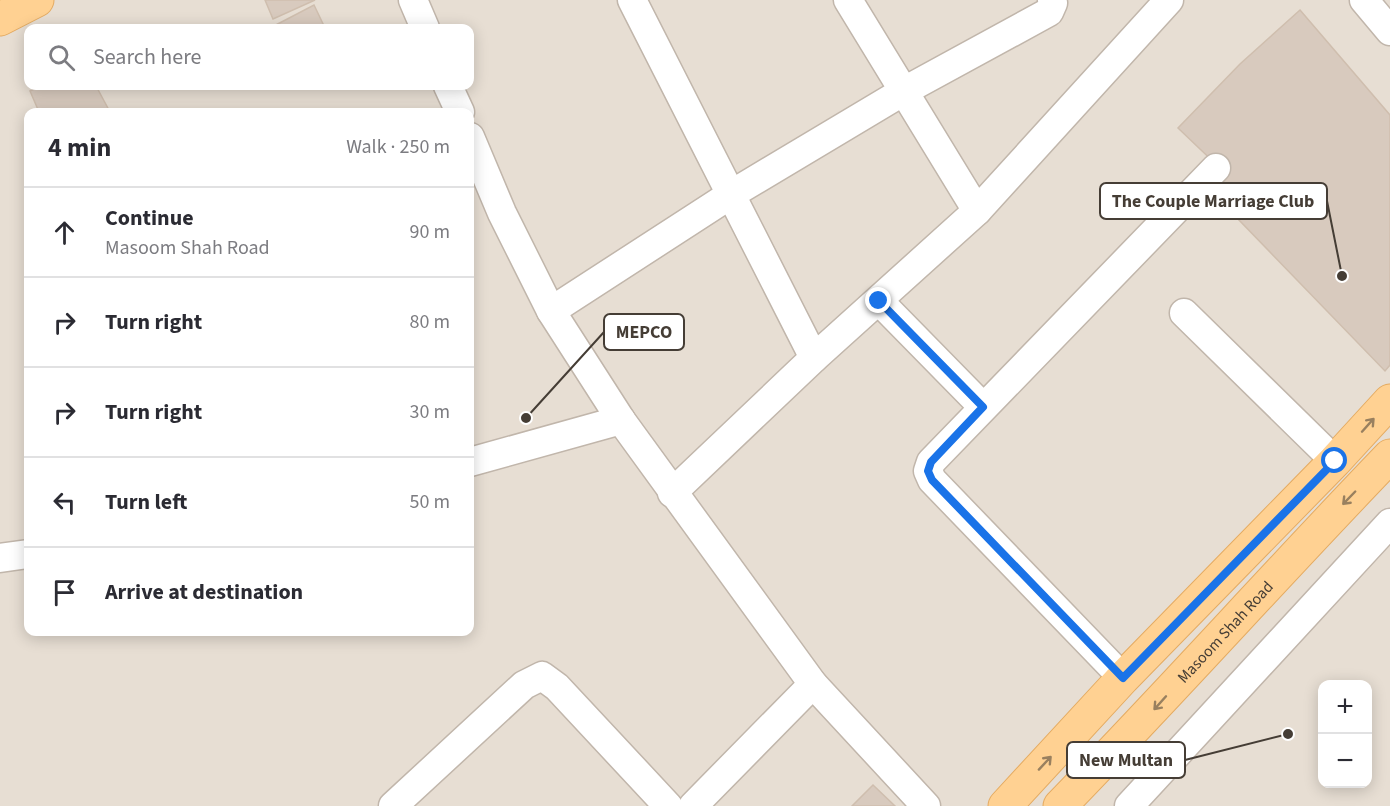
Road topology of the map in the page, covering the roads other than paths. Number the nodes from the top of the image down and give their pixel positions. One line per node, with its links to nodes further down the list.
1 (413, 0): 7 (street)
2 (632, 0): 14 (street)
3 (848, 0): 10 (street)
4 (1052, 0): 10 (street)
5 (1169, 0): 15 (street)
6 (1364, 0): 8 (street)
7 (423, 24)
8 (1390, 31)
9 (450, 90): 11 (street)
10 (904, 91): 14 (street); 15 (street)
11 (458, 108)
12 (474, 151): 17 (street)
13 (1216, 168): 21 (street)
14 (730, 195): 17 (street); 19 (street)
15 (977, 211): 16 (street)
16 (879, 301): 19 (street); 21 (street)
17 (551, 311): 22 (street)
18 (1184, 313): 25 (street)
19 (814, 358): 26 (street)
20 (1390, 401): 25 (main road, one-way to 20)
21 (983, 407): 31 (street)
22 (621, 420): 24 (street); 26 (street)
23 (1390, 456): 32 (main road, Masoom Shah Road, one-way to 32)
24 (474, 461)
25 (1335, 461): 31 (main road)
26 (672, 493): 30 (street)
27 (1390, 523): 39 (street)
28 (24, 555): 29 (street)
29 (0, 558)
30 (813, 684): 35 (street); 36 (street)
31 (1113, 690): 32 (main road); 37 (main road, one-way to 31)
32 (1134, 730): 38 (main road, Masoom Shah Road)
33 (393, 806): 34 (street)
34 (668, 806)
35 (693, 806)
36 (926, 806)
37 (1005, 806)
38 (1060, 806)
39 (1129, 806)

